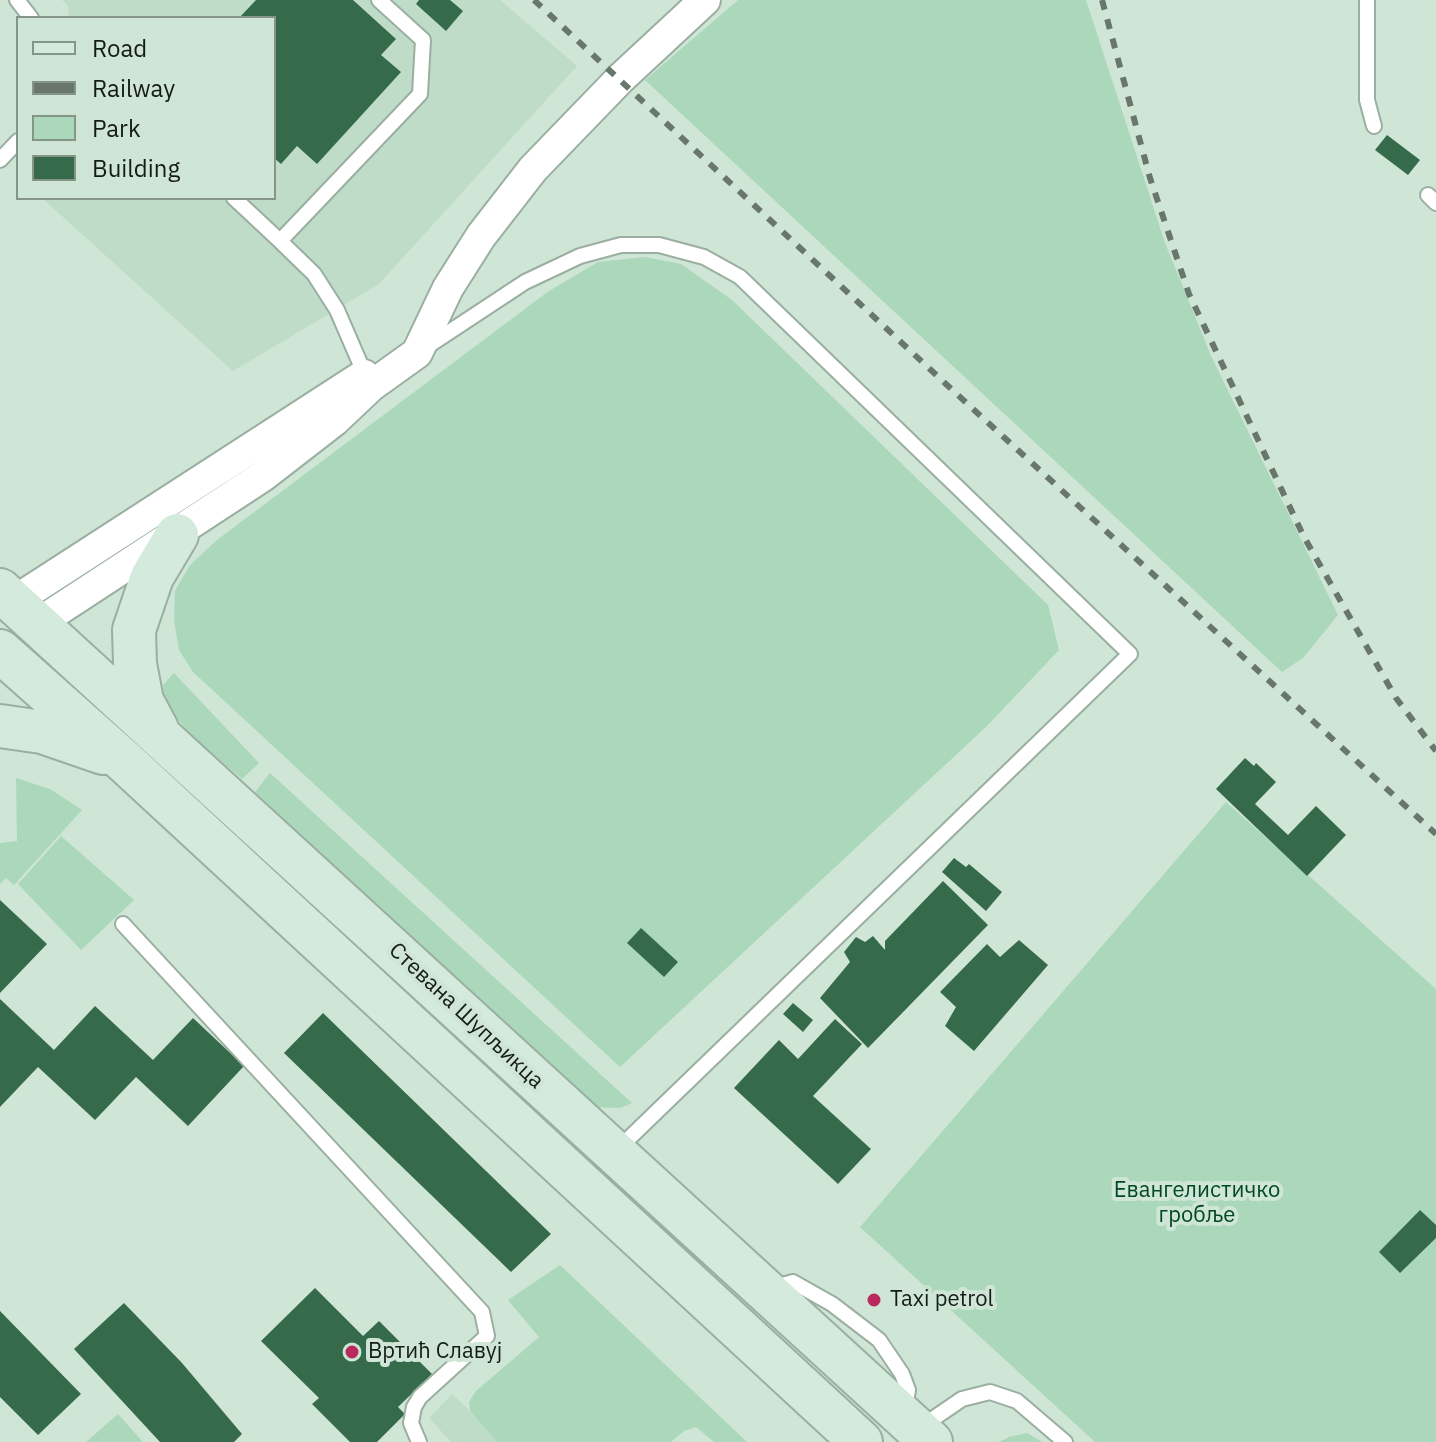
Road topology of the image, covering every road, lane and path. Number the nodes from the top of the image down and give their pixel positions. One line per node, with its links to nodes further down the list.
1 (17, 0): 5 (lane)
2 (379, 0): 10 (lane)
3 (705, 0): 11 (street)
4 (1367, 0): 6 (lane)
5 (29, 16)
6 (1374, 126)
7 (16, 143): 8 (lane)
8 (0, 160)
9 (236, 200): 10 (lane)
10 (280, 241): 12 (lane)
11 (417, 353): 12 (street); 20 (lane)
12 (368, 380): 13 (street); 14 (street)
13 (177, 535): 14 (street); 17 (main road)
14 (12, 606): 15 (main road); 17 (main road, Стевана Шупљикца)
15 (0, 650): 18 (main road, Стевана Шупљикца)
16 (0, 726): 18 (main road)
17 (165, 744): 20 (main road, Стевана Шупљикца)
18 (125, 762): 23 (main road, Стевана Шупљикца)
19 (123, 924): 22 (lane)
20 (614, 1153): 21 (main road, Стевана Шупљикца)
21 (912, 1431): 24 (lane)
22 (419, 1442)
23 (861, 1442)
24 (1065, 1442)

